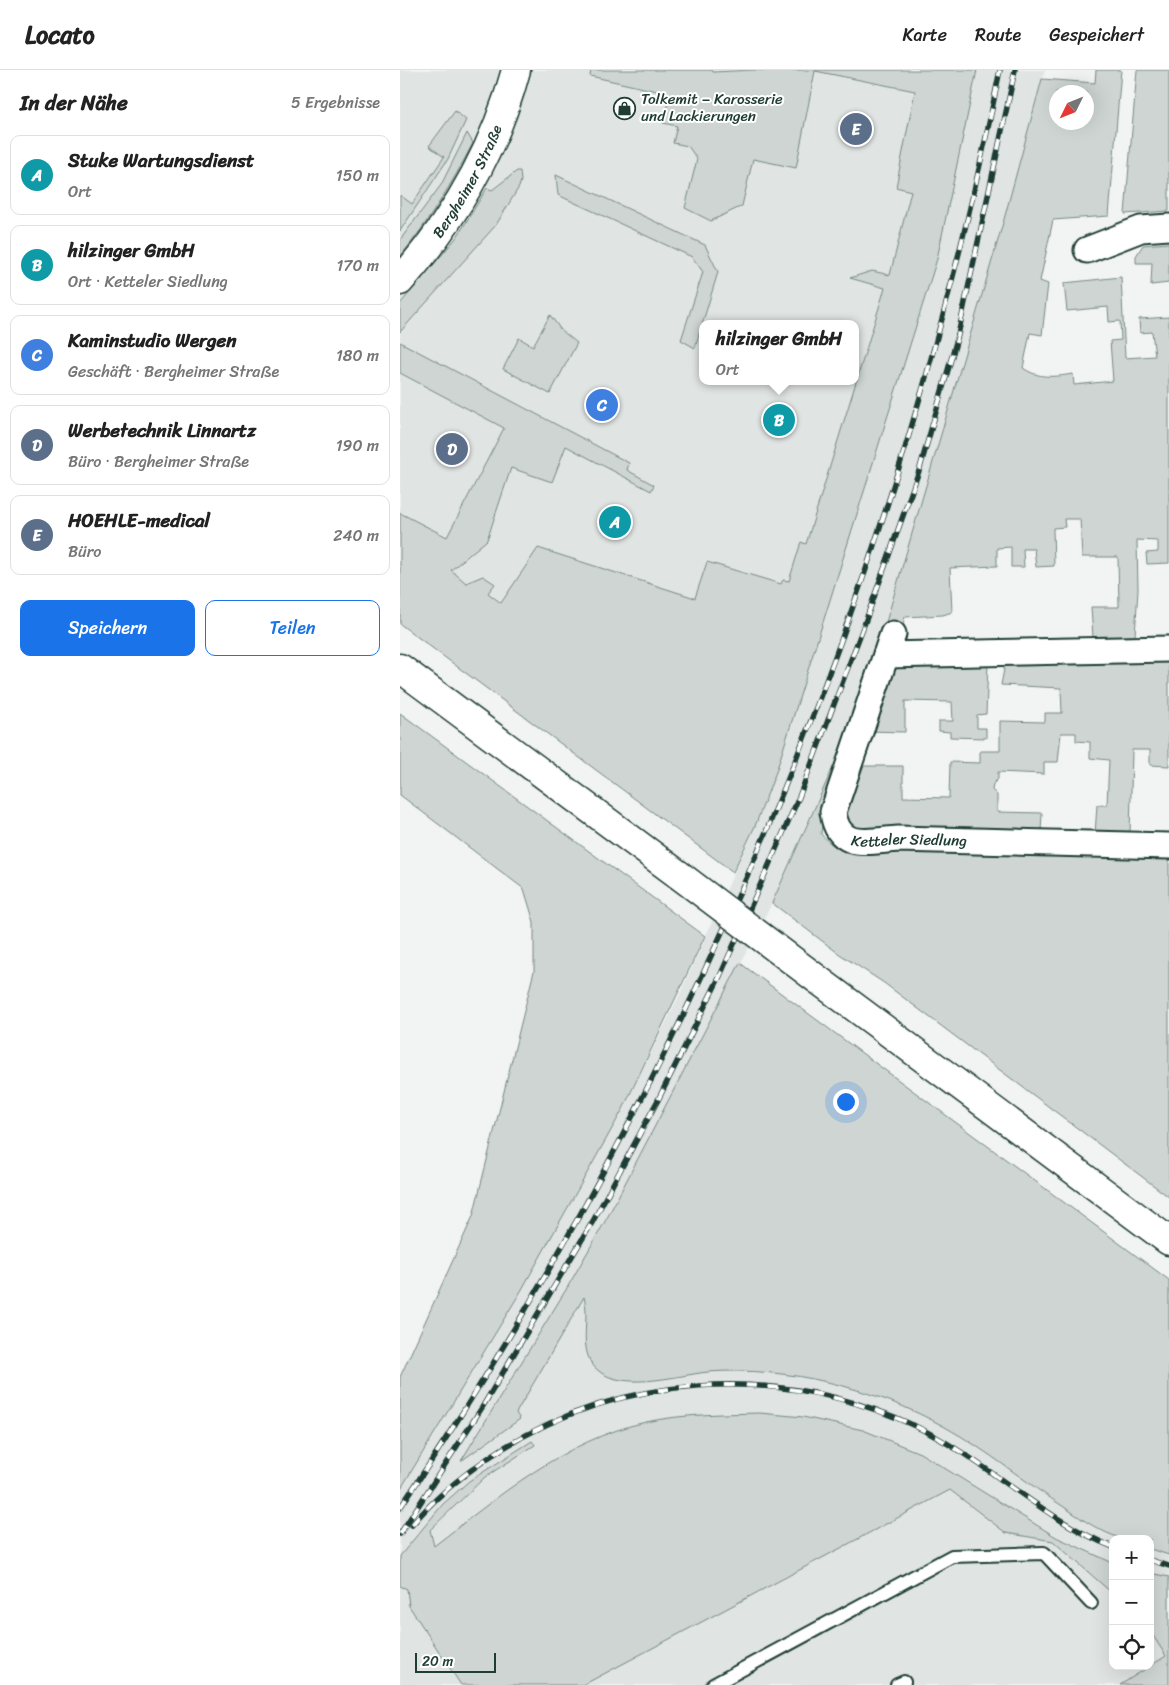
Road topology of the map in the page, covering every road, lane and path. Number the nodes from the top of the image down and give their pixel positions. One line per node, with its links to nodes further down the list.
1 (516, 70): 4 (main road, Bergheimer Straße)
2 (1169, 227): 3 (street)
3 (1087, 250)
4 (400, 281)
5 (1169, 649): 7 (street, Ketteler Siedlung)
6 (400, 668): 8 (main road, bridge)
7 (1169, 846)
8 (1169, 1241)
9 (1091, 1604): 10 (lane)
10 (713, 1685)

